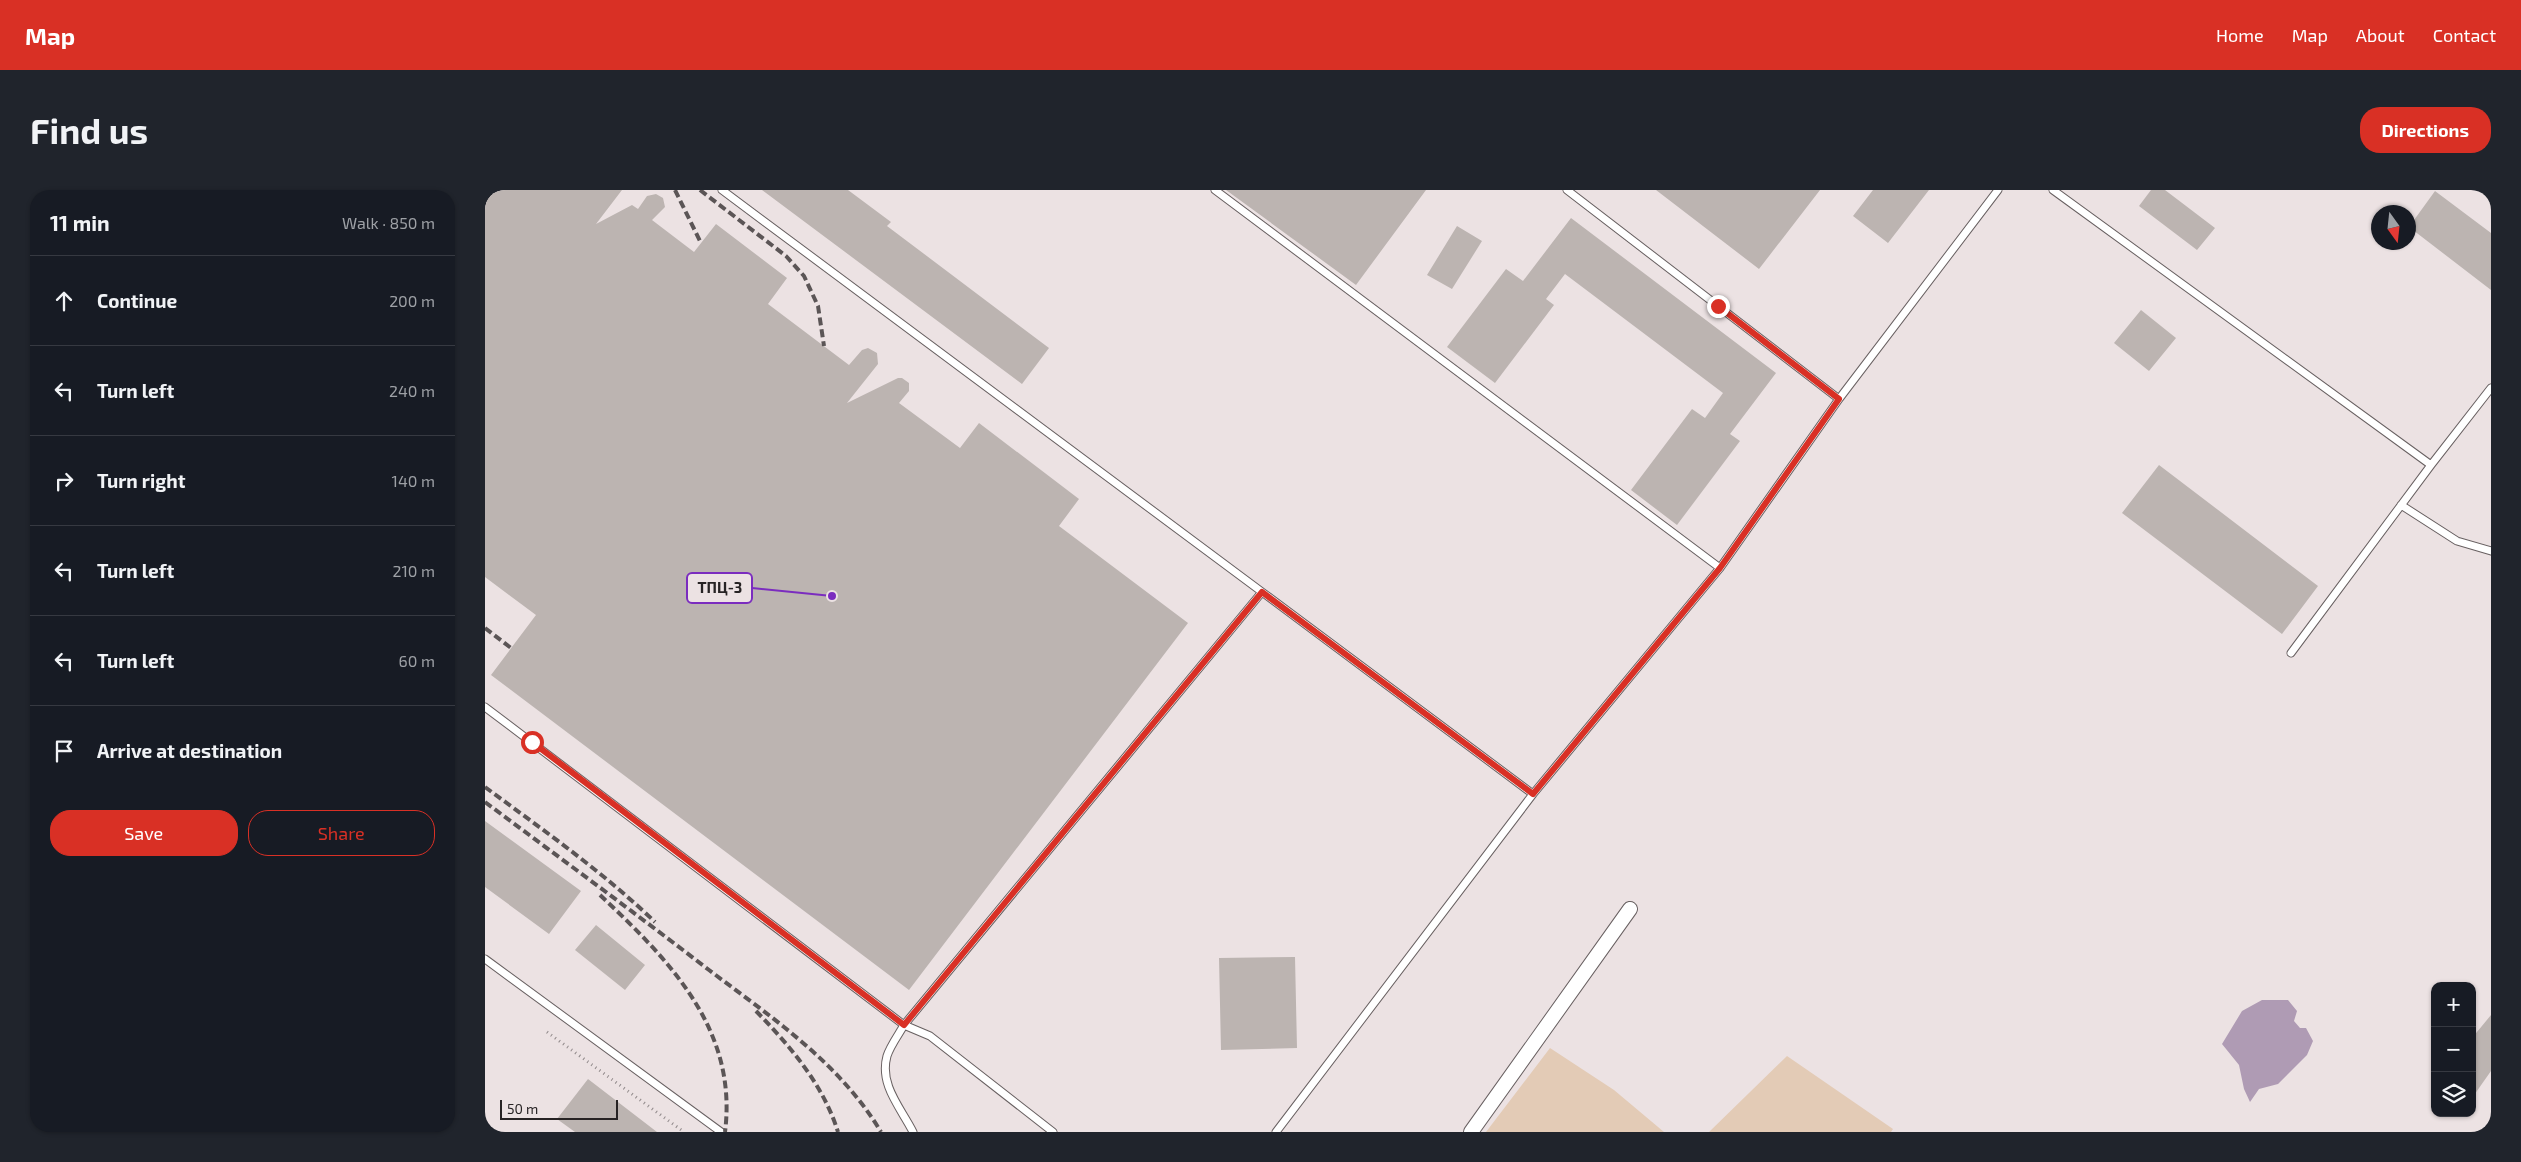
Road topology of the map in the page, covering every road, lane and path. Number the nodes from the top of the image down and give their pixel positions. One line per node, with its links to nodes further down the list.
1 (722, 190): 12 (lane)
2 (1215, 190): 11 (lane)
3 (1567, 190): 7 (lane)
4 (1998, 190): 7 (lane)
5 (2053, 190): 8 (lane)
6 (2491, 388): 8 (lane)
7 (1839, 399): 11 (lane)
8 (2431, 465): 9 (lane)
9 (2401, 505): 10 (lane); 13 (lane)
10 (2491, 551)
11 (1720, 568): 15 (lane)
12 (1262, 592): 15 (lane); 18 (lane)
13 (2291, 653)
14 (485, 707): 18 (lane)
15 (1533, 794): 25 (lane)
16 (1630, 910): 26 (street)
17 (485, 959): 22 (lane)
18 (904, 1025): 20 (lane); 23 (lane)
19 (547, 1032): 21 (path)
20 (1046, 1129): 24 (lane)
21 (683, 1132)
22 (721, 1132)
23 (913, 1132)
24 (1053, 1132)
25 (1276, 1132)
26 (1471, 1132)

